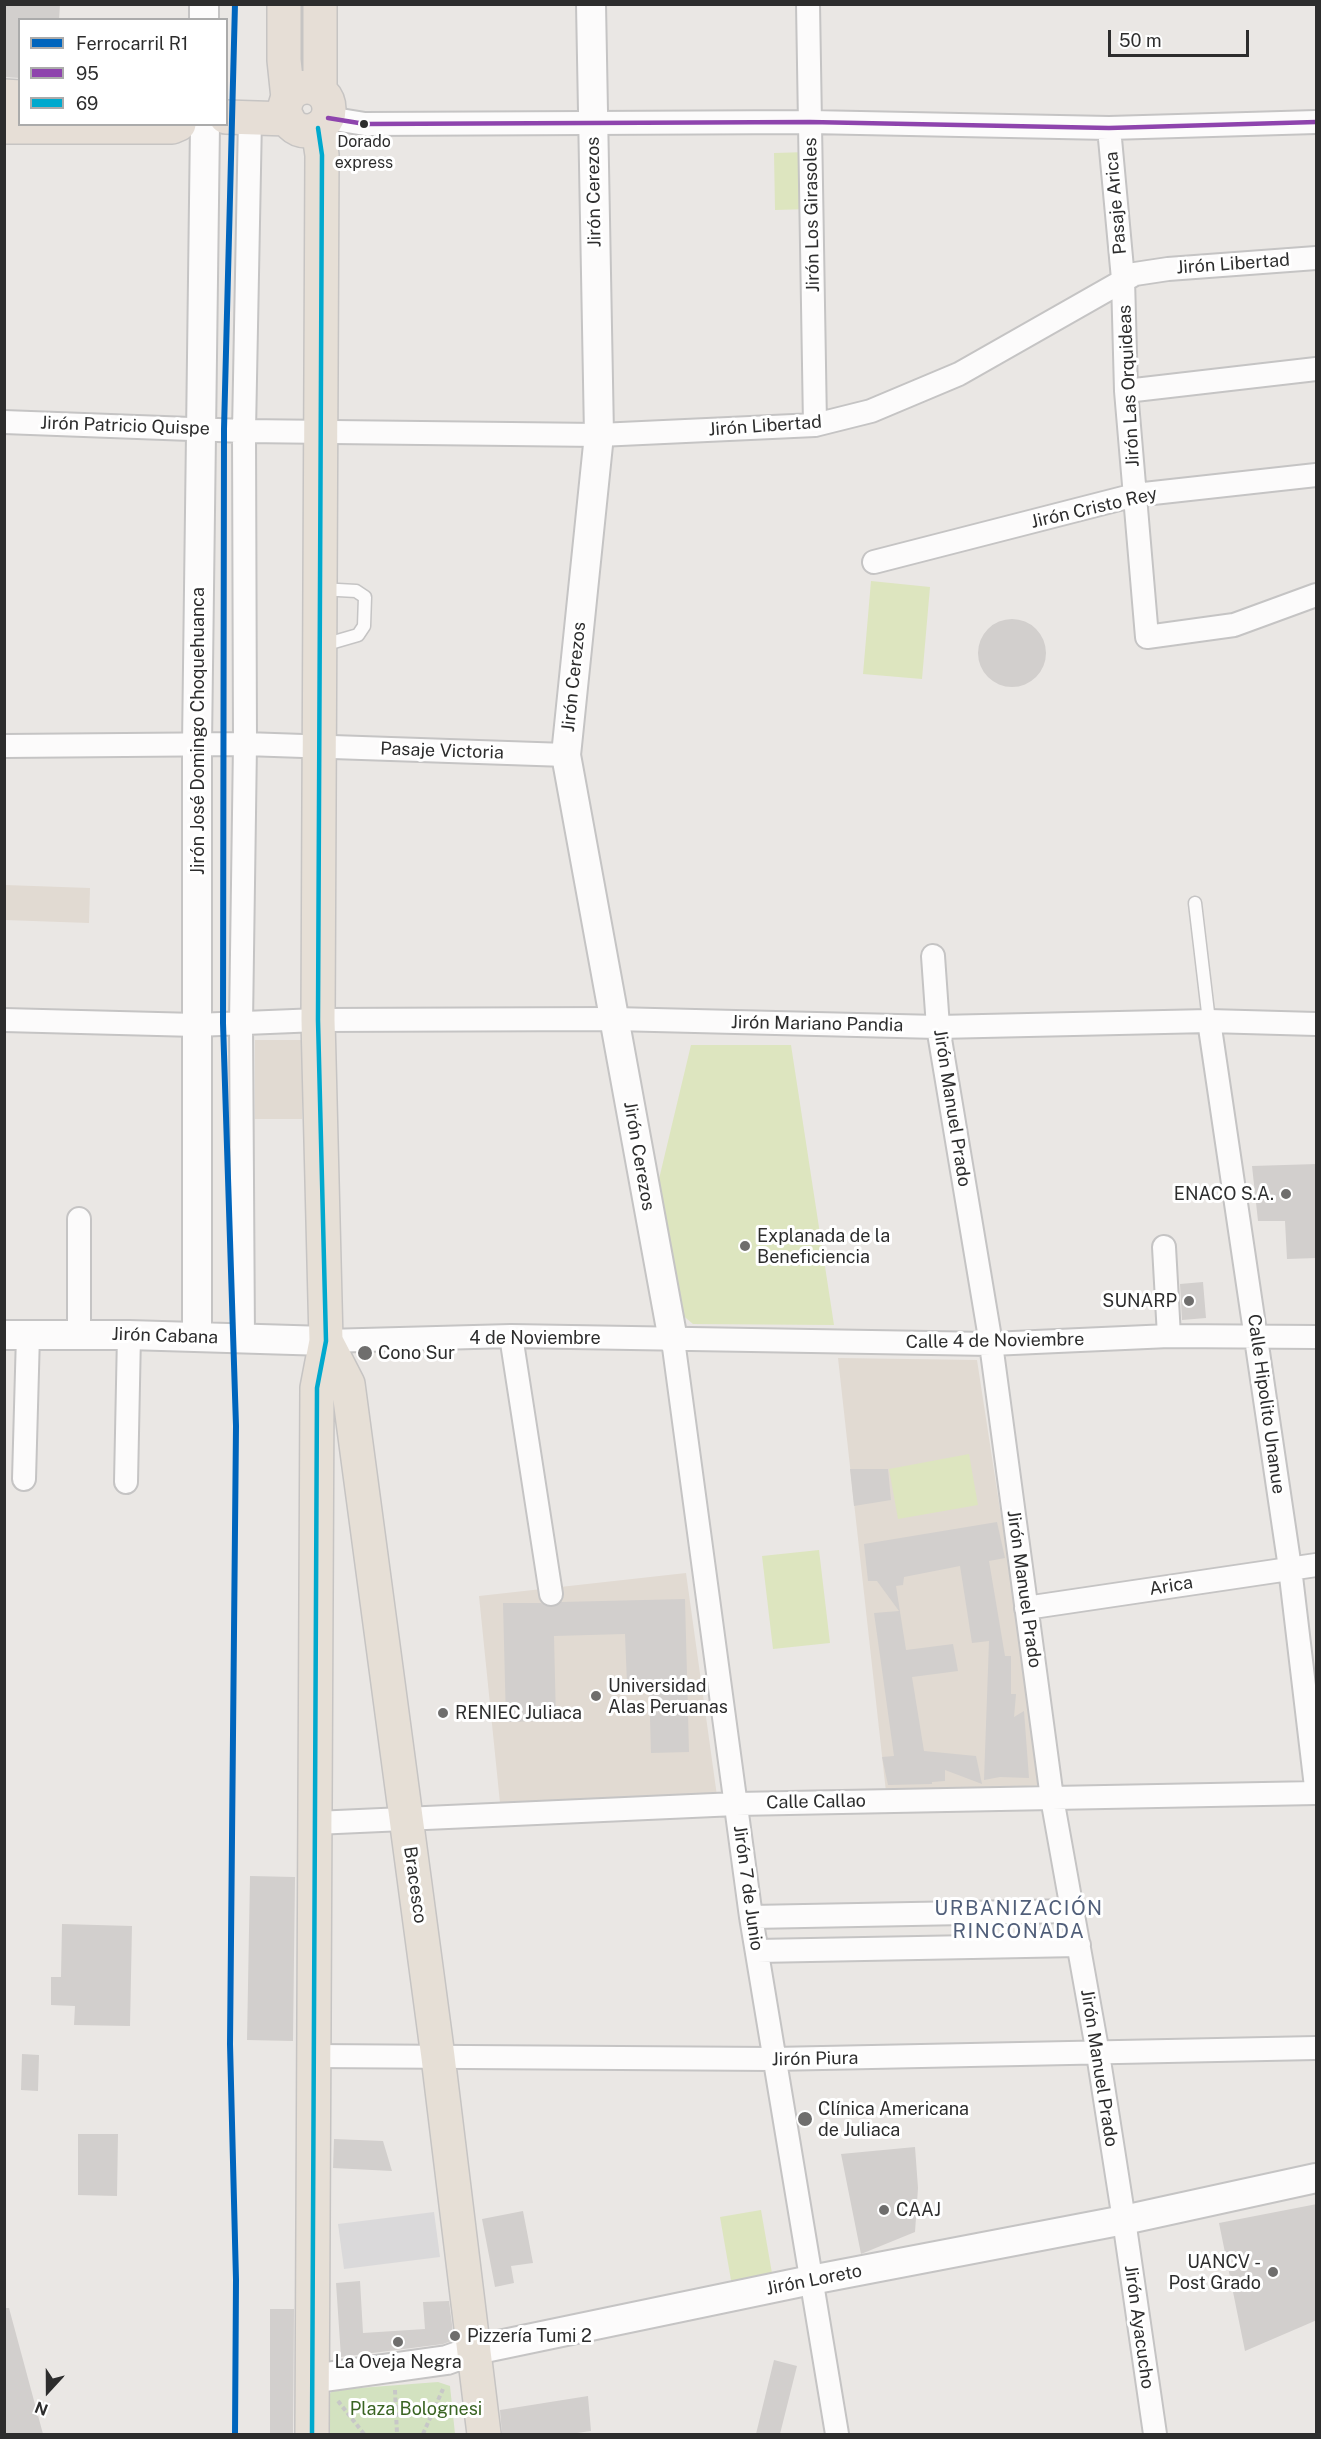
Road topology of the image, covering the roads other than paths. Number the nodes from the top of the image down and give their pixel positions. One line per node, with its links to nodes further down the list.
1 (285, 4): 5 (highway)
2 (320, 4): 6 (highway)
3 (591, 4): 10 (street, Jirón Cerezos)
4 (808, 4): 8 (street, Jirón Los Girasoles)
5 (288, 108): 6 (highway); 7 (highway)
6 (322, 112): 10 (street); 22 (main road)
7 (238, 117): 23 (street)
8 (810, 122): 10 (street); 14 (street); 20 (street, Jirón Los Girasoles)
9 (1317, 122): 14 (street)
10 (593, 124): 24 (street, Jirón Cerezos)
11 (174, 126): 13 (highway)
12 (205, 126): 21 (street, Jirón José Domingo Choquehuanca)
13 (4, 127)
14 (1109, 128): 16 (street, Pasaje Arica)
15 (1317, 258): 16 (street, Jirón Libertad)
16 (1123, 279): 18 (street, Jirón Las Orquideas); 20 (street, Jirón Libertad)
17 (1317, 369): 18 (street)
18 (1126, 391): 26 (street, Jirón Las Orquideas)
19 (4, 422): 21 (street, Jirón Patricio Quispe)
20 (815, 425): 24 (street, Jirón Libertad)
21 (201, 428): 23 (street, Jirón Patricio Quispe); 31 (street, Jirón José Domingo Choquehuanca)
22 (321, 430): 23 (street, Jirón Patricio Quispe); 24 (street, Jirón Libertad); 28 (main road)
23 (244, 431): 32 (street)
24 (599, 435): 35 (street, Jirón Cerezos)
25 (1317, 475): 26 (street, Jirón Cristo Rey)
26 (1135, 495): 27 (street, Jirón Cristo Rey); 29 (street, Jirón Las Orquideas)
27 (874, 562)
28 (320, 589): 30 (main road); 30 (lane)
29 (1317, 595)
30 (319, 646): 34 (main road)
31 (197, 744): 32 (street, Pasaje Victoria); 33 (street, Pasaje Victoria); 44 (street, Jirón José Domingo Choquehuanca)
32 (245, 744): 34 (street, Pasaje Victoria); 42 (street)
33 (4, 746)
34 (319, 748): 35 (street, Pasaje Victoria); 40 (main road)
35 (566, 755): 38 (street, Jirón Cerezos)
36 (1195, 903): 41 (lane)
37 (933, 956): 45 (street, Jirón Manuel Prado)
38 (614, 1019): 40 (street, Jirón Mariano Pandia); 45 (street, Jirón Mariano Pandia); 57 (street, Jirón Cerezos)
39 (4, 1020): 44 (street, Jirón Mariano Pandia)
40 (318, 1020): 42 (street, Jirón Mariano Pandia); 58 (main road)
41 (1209, 1022): 43 (street, Jirón Mariano Pandia); 45 (street, Jirón Mariano Pandia); 54 (street, Calle Hipolito Unanue)
42 (241, 1023): 44 (street, Jirón Mariano Pandia); 56 (street)
43 (1317, 1024)
44 (196, 1025): 53 (street, Jirón José Domingo Choquehuanca)
45 (938, 1027): 59 (street, Jirón Manuel Prado)
46 (79, 1220): 48 (street)
47 (1164, 1246): 52 (street)
48 (80, 1334): 49 (street, Jirón Cabana); 50 (street, Jirón Cabana)
49 (16, 1335): 60 (street)
50 (129, 1335): 53 (street, Jirón Cabana); 61 (street)
51 (512, 1336): 57 (street, 4 de Noviembre); 58 (street, 4 de Noviembre); 64 (street)
52 (1169, 1336): 54 (street, Calle 4 de Noviembre); 59 (street, Calle 4 de Noviembre)
53 (197, 1337): 56 (street, Jirón Cabana)
54 (1257, 1337): 55 (street, Calle 4 de Noviembre); 63 (street, Calle Hipolito Unanue)
55 (1317, 1337)
56 (243, 1339): 58 (street, Jirón Cabana)
57 (672, 1340): 59 (street, Calle 4 de Noviembre); 69 (street, Jirón 7 de Junio)
58 (326, 1341): 70 (main road, Bracesco); 71 (main road)
59 (991, 1344): 65 (street, Jirón Manuel Prado)
60 (24, 1479)
61 (126, 1482)
62 (1317, 1565): 63 (street, Arica)
63 (1290, 1568): 65 (street, Arica); 66 (street, Calle Hipolito Unanue)
64 (551, 1594)
65 (1026, 1608): 68 (street, Jirón Manuel Prado)
66 (1317, 1787)
67 (1317, 1793): 68 (street, Calle Callao)
68 (1052, 1798): 69 (street, Calle Callao); 72 (street, Jirón Manuel Prado)
69 (736, 1804): 70 (street, Calle Callao); 73 (street, Jirón 7 de Junio)
70 (406, 1819): 71 (street, Calle Callao); 79 (main road, Bracesco)
71 (315, 1823): 78 (main road)
72 (1072, 1911): 73 (street); 74 (street, Jirón Manuel Prado)
73 (752, 1917): 75 (street, Jirón 7 de Junio)
74 (1079, 1946): 75 (street); 77 (street, Jirón Manuel Prado)
75 (757, 1951): 80 (street, Jirón 7 de Junio)
76 (1317, 2048): 77 (street, Jirón Piura)
77 (1098, 2054): 80 (street, Jirón Piura); 82 (street, Jirón Manuel Prado)
78 (314, 2056): 79 (street, Jirón Piura); 85 (main road)
79 (438, 2057): 80 (street, Jirón Piura); 84 (main road, Bracesco)
80 (774, 2059): 83 (street, Jirón 7 de Junio)
81 (1317, 2178): 82 (street, Jirón Loreto)
82 (1124, 2220): 83 (street, Jirón Loreto); 89 (street, Jirón Ayacucho)
83 (812, 2280): 84 (street, Jirón Loreto); 88 (street, Jirón 7 de Junio)
84 (475, 2350): 85 (street, Jirón Loreto); 87 (main road, Bracesco)
85 (323, 2388): 86 (main road)
86 (312, 2434)
87 (484, 2434)
88 (837, 2434)
89 (1155, 2434)

